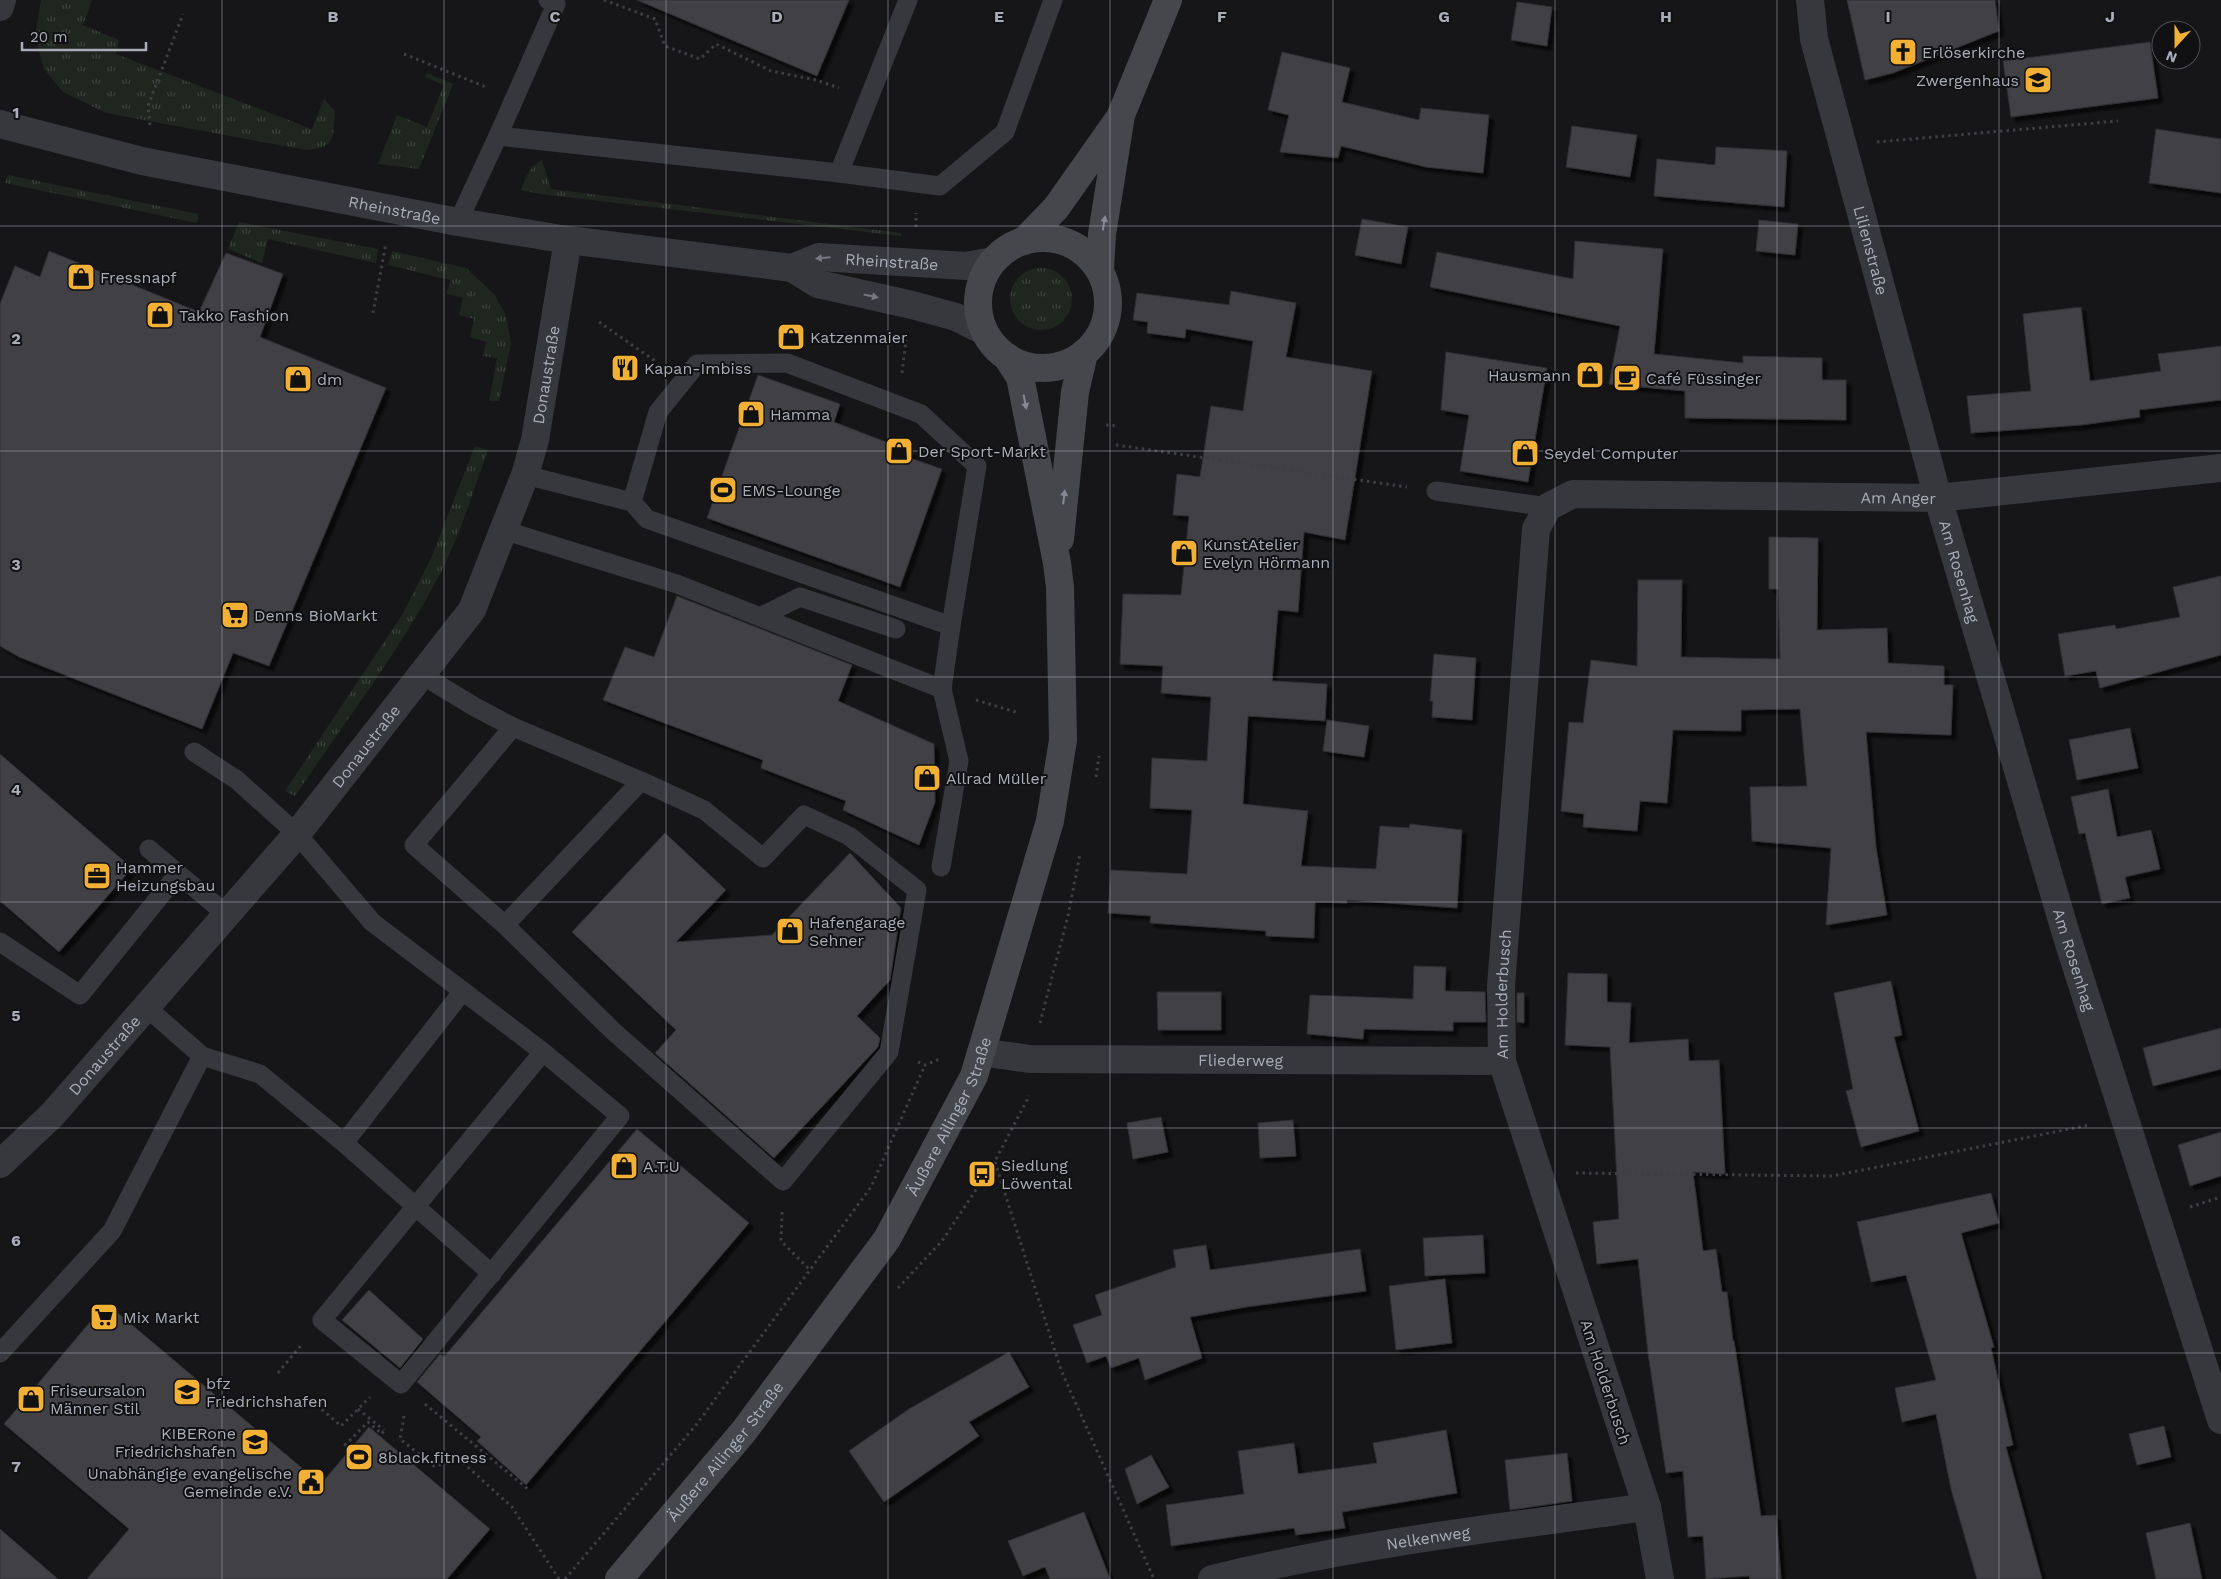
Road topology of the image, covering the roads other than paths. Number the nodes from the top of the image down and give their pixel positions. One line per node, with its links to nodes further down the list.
1 (2, 0): 7 (street)
2 (548, 0): 10 (lane)
3 (908, 0): 11 (lane)
4 (1053, 0): 11 (lane)
5 (1168, 0): 8 (main road)
6 (1810, 0): 24 (street, Lilienstraße)
7 (0, 6)
8 (1121, 115): 14 (main road); 17 (main road, one-way to 8)
9 (1, 129): 12 (street, Rheinstraße)
10 (498, 136): 11 (lane); 12 (lane)
11 (839, 173)
12 (458, 222): 13 (street, Rheinstraße)
13 (568, 240): 16 (street, Rheinstraße); 22 (street, Donaustraße)
14 (1024, 241): 15 (main road); 17 (main road)
15 (993, 261): 16 (street, Rheinstraße, one-way to 16); 18 (main road)
16 (792, 268): 18 (street, Rheinstraße, one-way to 18)
17 (1100, 271): 19 (main road)
18 (984, 331): 20 (main road)
19 (1084, 353): 20 (main road); 28 (main road, one-way to 19)
20 (1007, 357): 28 (main road, one-way to 28)
21 (2221, 468): 24 (street, Am Anger)
22 (525, 475): 25 (lane); 27 (street, Donaustraße)
23 (1436, 491): 26 (lane)
24 (1938, 498): 26 (street, Am Anger); 55 (street, Am Rosenhag)
25 (632, 502): 30 (lane); 30 (lane)
26 (1548, 507): 49 (street, Am Holderbusch)
27 (503, 530): 29 (lane); 32 (street, Donaustraße)
28 (1057, 563): 47 (main road, Äußere Ailinger Straße)
29 (760, 617): 31 (lane); 33 (lane)
30 (951, 626): 33 (lane)
31 (896, 629)
32 (422, 675): 34 (lane); 37 (street, Donaustraße)
33 (942, 689): 39 (lane)
34 (512, 727): 36 (lane); 42 (lane)
35 (194, 752): 37 (lane)
36 (641, 781): 42 (lane); 42 (lane)
37 (297, 834): 41 (street, Donaustraße); 44 (lane)
38 (149, 849): 40 (lane)
39 (941, 867)
40 (178, 874): 41 (lane); 43 (lane)
41 (227, 915): 45 (street, Donaustraße)
42 (505, 925)
43 (0, 942)
44 (463, 991): 46 (lane); 50 (lane)
45 (146, 1007): 48 (lane); 51 (street, Donaustraße)
46 (543, 1052): 52 (lane); 53 (lane)
47 (980, 1052): 49 (street, Fliederweg); 57 (main road, Äußere Ailinger Straße)
48 (202, 1056): 50 (lane); 54 (lane)
49 (1502, 1061): 56 (street, Am Holderbusch)
50 (344, 1143): 52 (lane)
51 (0, 1164)
52 (416, 1207): 53 (lane); 53 (lane)
53 (492, 1274)
54 (0, 1353)
55 (2221, 1420)
56 (1647, 1507): 58 (street, Nelkenweg); 59 (street, Am Holderbusch)
57 (619, 1579)
58 (1212, 1579)
59 (1660, 1579)

